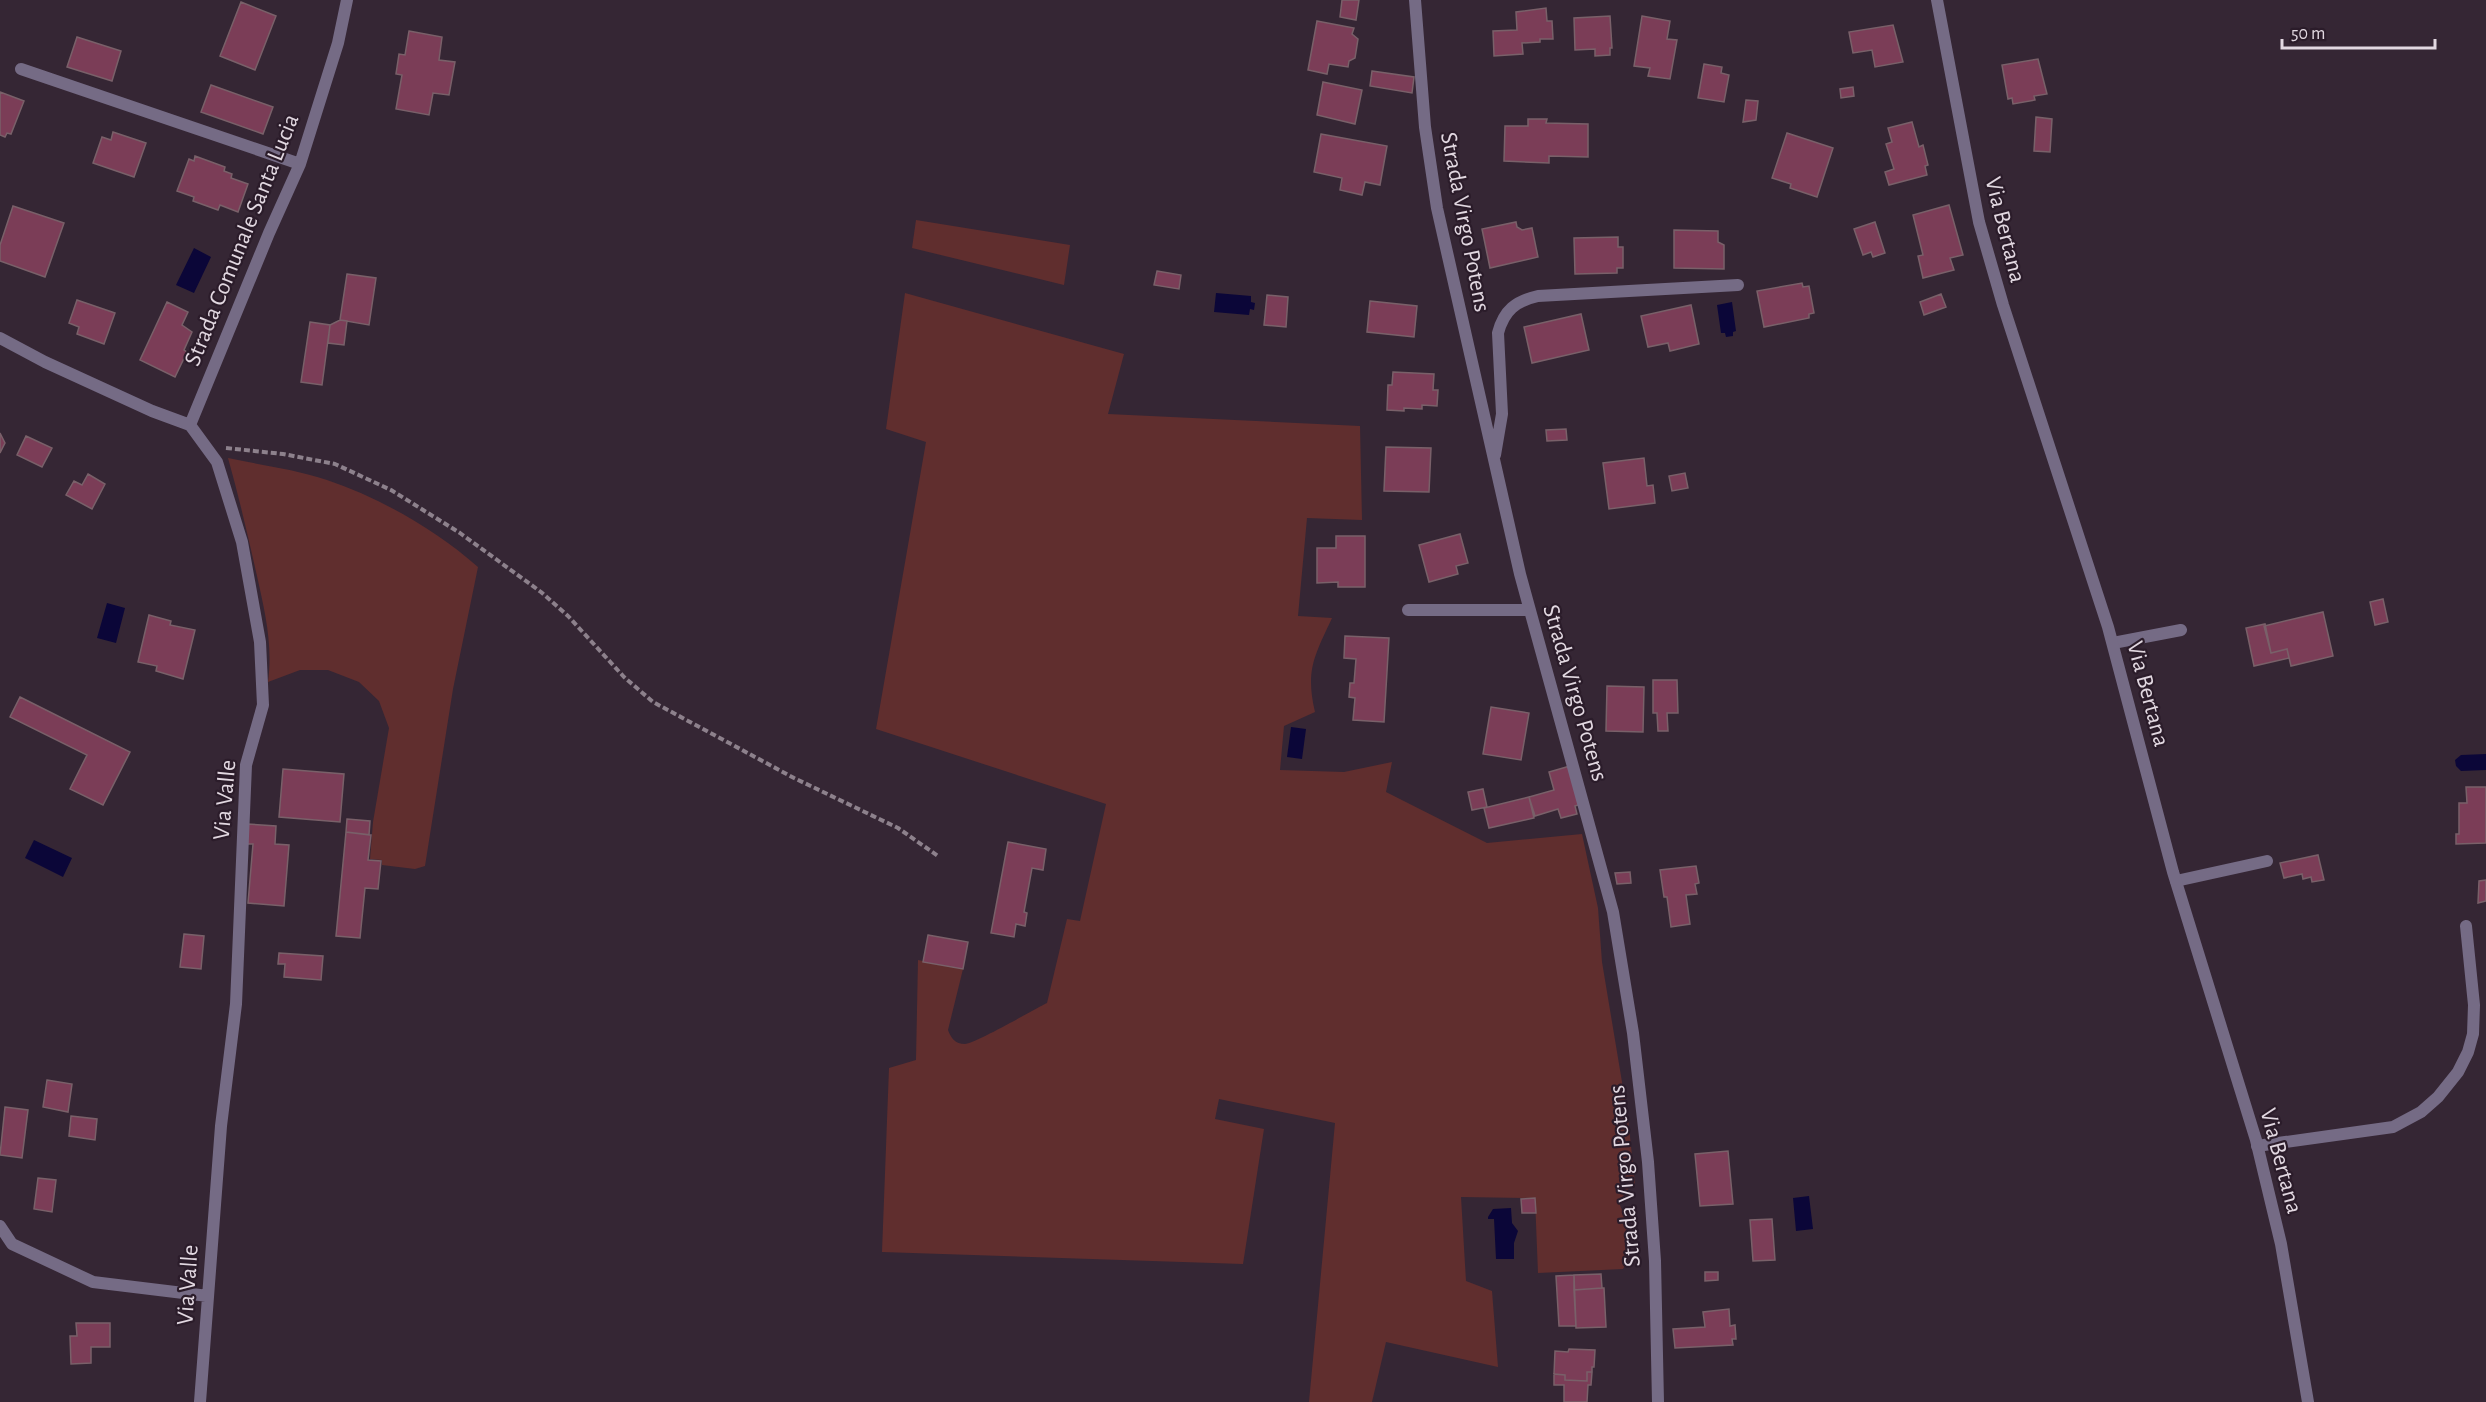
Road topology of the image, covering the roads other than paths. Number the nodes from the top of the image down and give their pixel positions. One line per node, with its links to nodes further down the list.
1 (347, 0): 5 (street, Strada Comunale Santa Lucia)
2 (1415, 0): 9 (street, Strada Virgo Potens)
3 (1937, 0): 13 (street, Via Bertana)
4 (21, 69): 5 (street)
5 (300, 164): 8 (street, Strada Comunale Santa Lucia)
6 (1738, 285): 9 (street)
7 (0, 338): 8 (street)
8 (190, 425): 19 (street, Via Valle)
9 (1494, 460): 11 (street, Strada Virgo Potens)
10 (1408, 610): 11 (street)
11 (1530, 610): 21 (street, Strada Virgo Potens)
12 (2181, 630): 13 (street)
13 (2113, 643): 15 (street, Via Bertana)
14 (2267, 861): 15 (street)
15 (2176, 881): 17 (street, Via Bertana)
16 (2466, 926): 17 (street)
17 (2257, 1146): 22 (street, Via Bertana)
18 (0, 1226): 19 (street)
19 (208, 1296): 20 (street, Via Valle)
20 (200, 1402)
21 (1658, 1402)
22 (2308, 1402)

